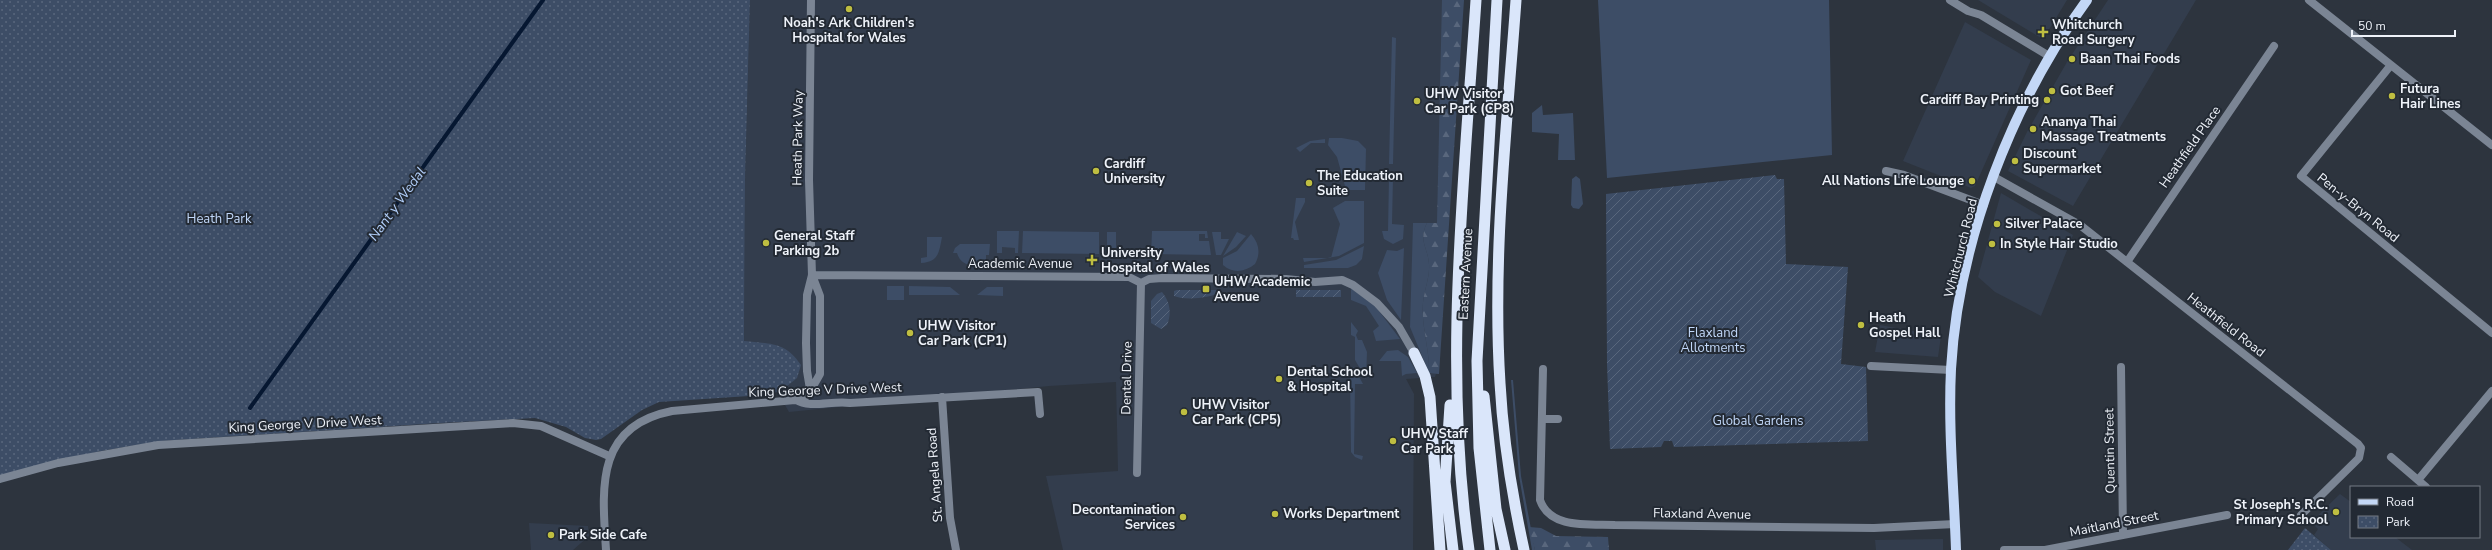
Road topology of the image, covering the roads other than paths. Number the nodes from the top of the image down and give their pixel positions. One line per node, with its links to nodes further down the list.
1 (811, 0): 16 (street, Heath Park Way)
2 (1476, 0): 18 (highway, Eastern Avenue)
3 (1497, 0): 19 (highway, Eastern Avenue)
4 (1516, 0): 50 (highway)
5 (1950, 0): 9 (street)
6 (2087, 0): 9 (main road, Whitchurch Road)
7 (2309, 0): 10 (street)
8 (2274, 46): 15 (street, Heathfield Place)
9 (2049, 56): 13 (main road, Whitchurch Road)
10 (2391, 65): 11 (street); 20 (street, Pen-y-Bryn Road)
11 (2492, 145)
12 (1886, 171): 14 (street)
13 (1994, 177): 14 (main road, Whitchurch Road); 15 (street, Heathfield Road)
14 (1984, 206): 25 (main road, Whitchurch Road)
15 (2127, 262): 40 (street, Heathfield Road)
16 (812, 275): 17 (street, Academic Avenue); 26 (street, Heath Park Way); 26 (street, Heath Park Way)
17 (1140, 283): 21 (street); 35 (street, Dental Drive)
18 (1457, 325): 46 (highway); 47 (highway, Eastern Avenue)
19 (1477, 325): 48 (highway, Eastern Avenue); 49 (highway)
20 (2492, 333)
21 (1414, 353): 45 (highway)
22 (1871, 366): 25 (street)
23 (2121, 367): 42 (street, Quentin Street)
24 (1543, 369): 32 (street, Flaxland Avenue)
25 (1951, 370): 41 (main road, Whitchurch Road)
26 (810, 389): 29 (street, Heath Park Way)
27 (2492, 391): 37 (street)
28 (942, 397): 29 (street, King George V Drive West); 30 (street, King George V Drive West); 44 (street, St. Angela Road)
29 (795, 400): 33 (street, King George V Drive West)
30 (1040, 414)
31 (1558, 418): 32 (street)
32 (1542, 419): 41 (street, Flaxland Avenue)
33 (609, 456): 36 (street, King George V Drive West); 43 (street, King George V Drive West)
34 (2391, 457): 37 (street)
35 (1137, 473)
36 (0, 479)
37 (2418, 480): 38 (street)
38 (2425, 486)
39 (2227, 515): 42 (street, Maitland Street)
40 (2301, 515)
41 (1955, 524): 51 (main road, Whitchurch Road)
42 (2123, 535): 52 (street, Maitland Street)
43 (606, 550)
44 (956, 550)
45 (1440, 550)
46 (1453, 550)
47 (1469, 550)
48 (1490, 550)
49 (1505, 550)
50 (1524, 550)
51 (1956, 550)
52 (2004, 550)

